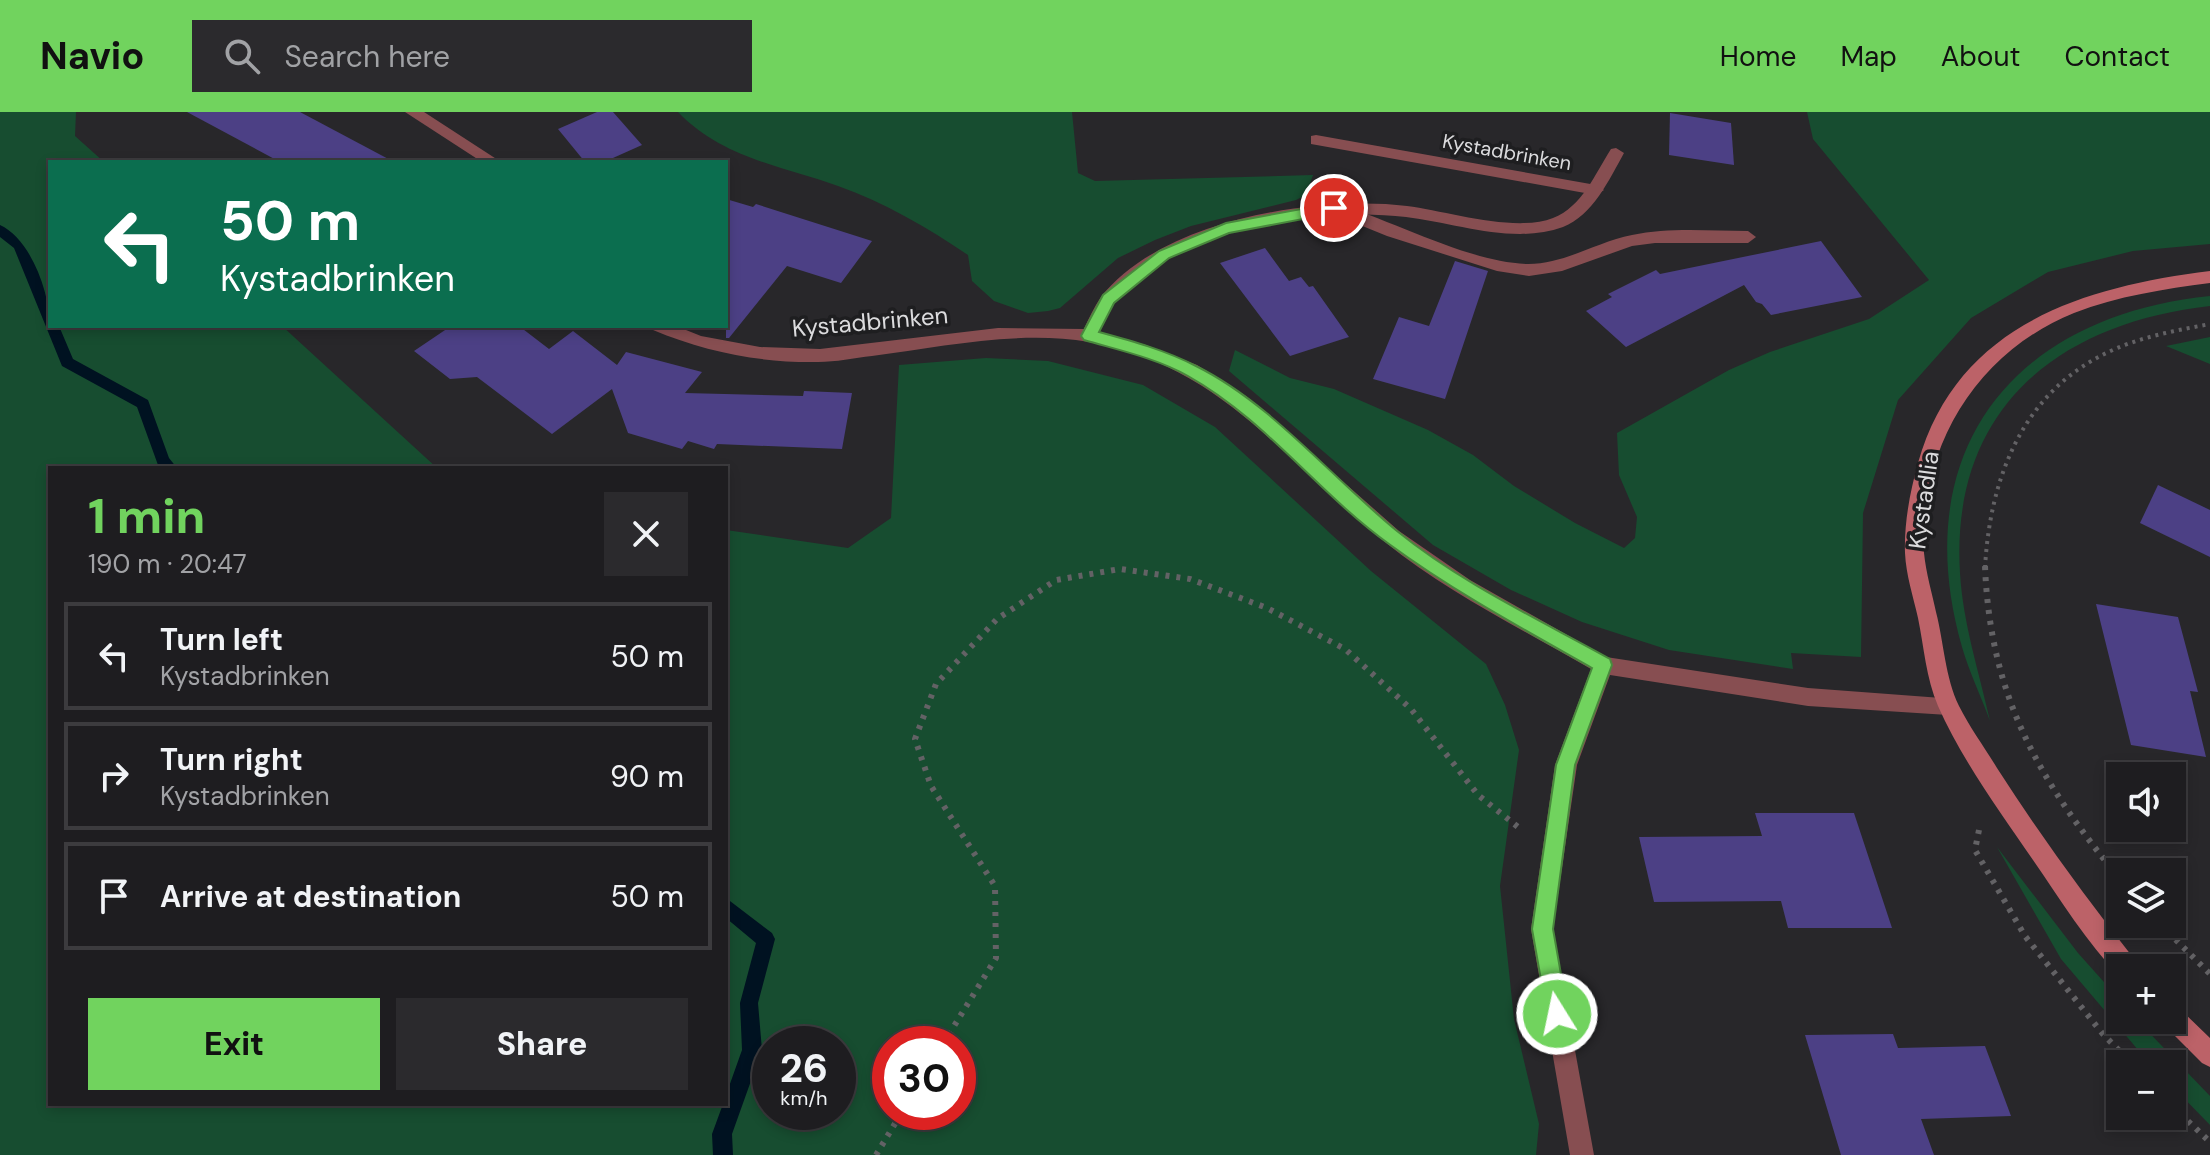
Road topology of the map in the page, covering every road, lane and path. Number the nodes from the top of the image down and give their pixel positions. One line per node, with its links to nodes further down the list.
1 (413, 112): 4 (street)
2 (1316, 140): 5 (street, Kystadbrinken)
3 (1616, 153): 5 (street, Kystadbrinken)
4 (490, 160)
5 (1596, 190): 6 (street, Kystadbrinken)
6 (1334, 208): 7 (street); 11 (street, Kystadbrinken)
7 (1748, 237)
8 (2210, 277): 13 (street, Kystadlia)
9 (2210, 324): 16 (path)
10 (664, 328): 11 (street, Kystadbrinken)
11 (1089, 336): 12 (street, Kystadbrinken)
12 (1603, 665): 13 (street); 15 (street)
13 (1948, 706): 18 (street, Kystadlia)
14 (1979, 829): 22 (path)
15 (1554, 846): 20 (path); 28 (street)
16 (2106, 861)
17 (2174, 938): 19 (path)
18 (2117, 954)
19 (2210, 974)
20 (954, 1026)
21 (2186, 1031): 23 (street)
22 (2118, 1050)
23 (2210, 1055)
24 (2186, 1119): 26 (path)
25 (891, 1130): 27 (path)
26 (2210, 1142)
27 (876, 1155)
28 (1582, 1155)

